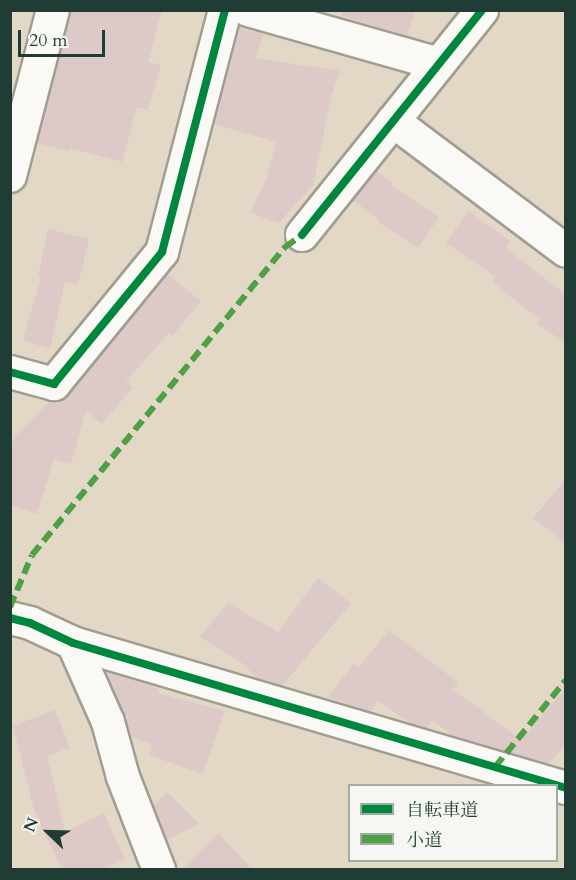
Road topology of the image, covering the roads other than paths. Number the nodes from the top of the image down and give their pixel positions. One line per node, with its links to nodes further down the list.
1 (53, 10): 7 (street)
2 (225, 10): 10 (street)
3 (248, 10): 5 (street)
4 (482, 10): 5 (street)
5 (439, 64): 6 (street)
6 (393, 121): 8 (street); 9 (street)
7 (10, 176)
8 (302, 235)
9 (566, 251)
10 (10, 372)
11 (10, 618): 12 (street)
12 (73, 643): 13 (street); 14 (street)
13 (552, 784)
14 (159, 870)

